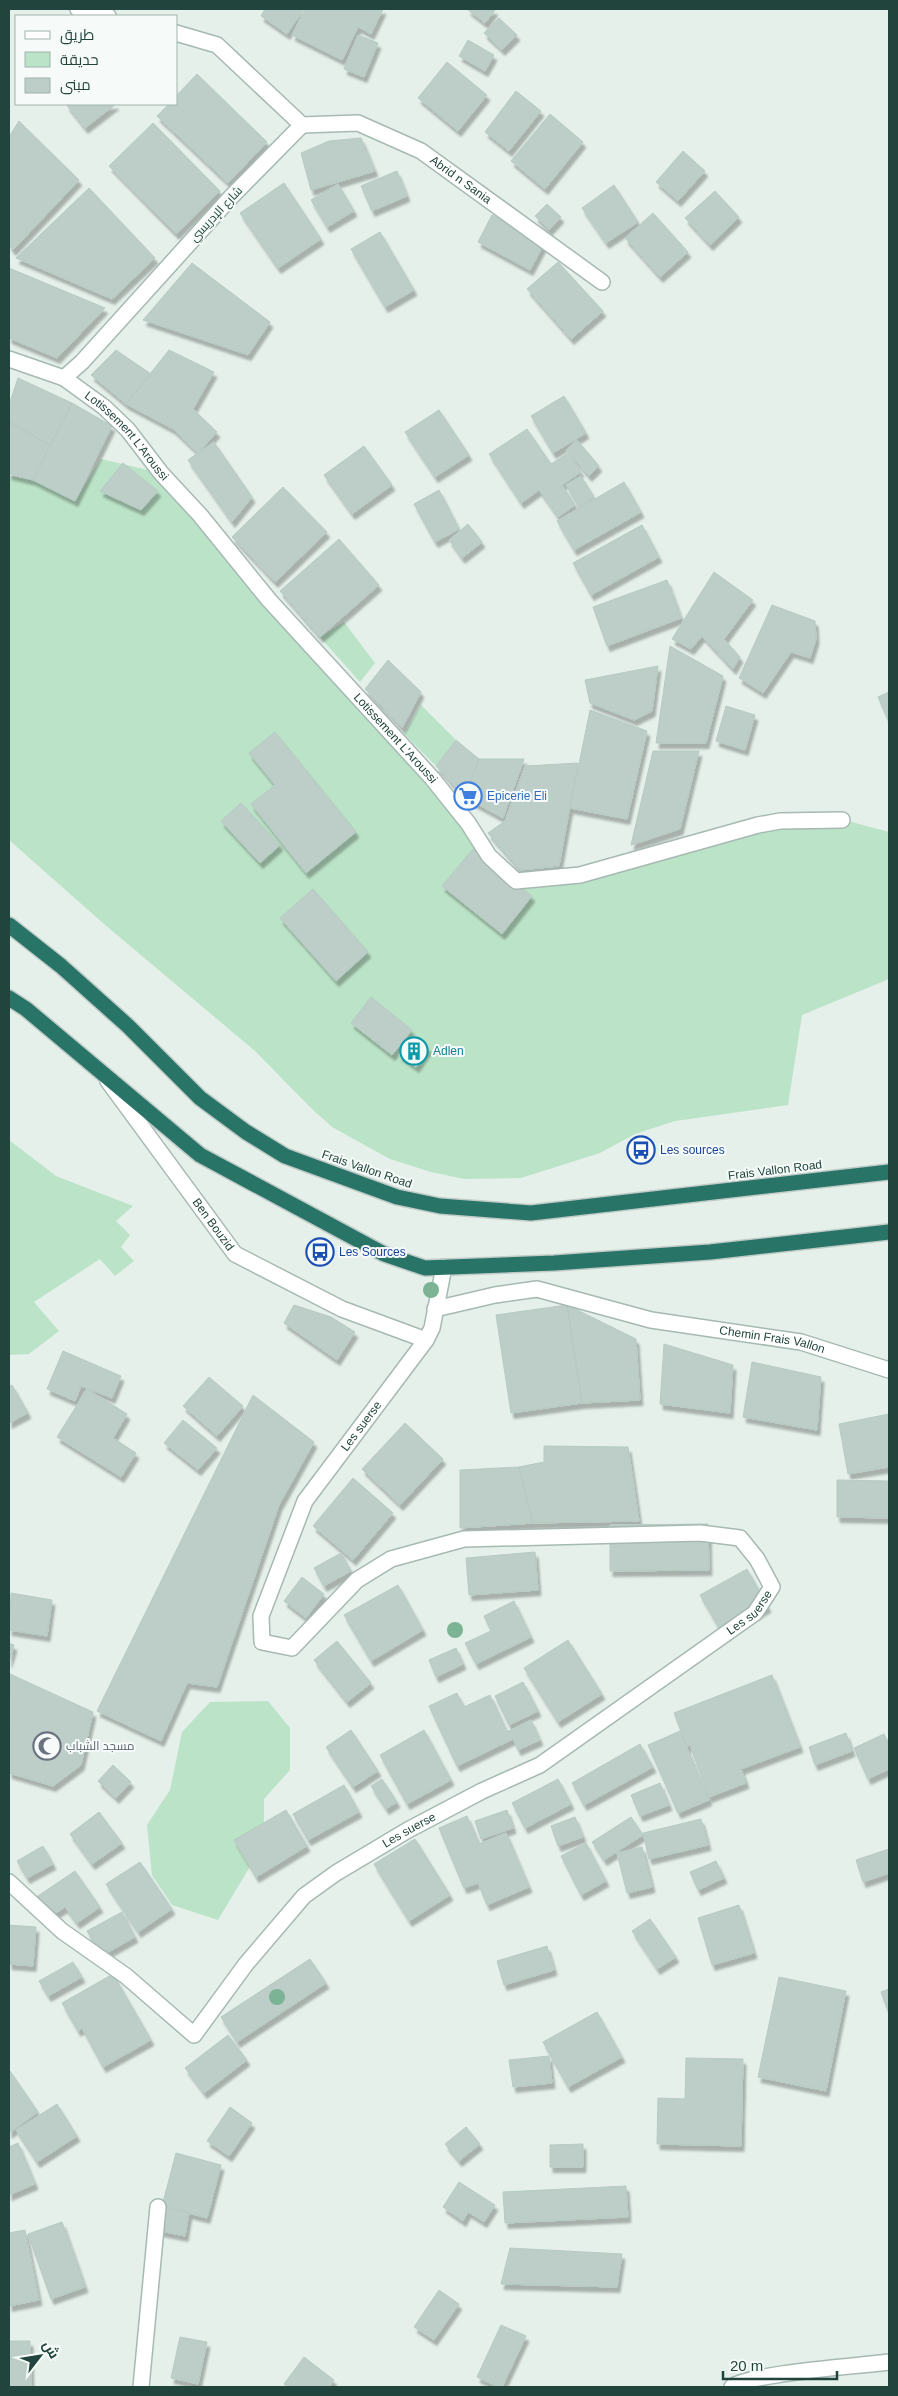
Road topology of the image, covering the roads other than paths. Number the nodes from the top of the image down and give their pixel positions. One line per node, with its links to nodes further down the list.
1 (78, 9): 2 (street)
2 (104, 15)
3 (178, 34): 4 (street)
4 (302, 125): 5 (street, Abrid n Sania); 7 (street, شارع الإدريسي)
5 (602, 282)
6 (9, 359): 7 (street)
7 (64, 378): 8 (street, Lotissement L'Aroussi)
8 (842, 820)
9 (9, 925): 12 (highway, Frais Vallon Road)
10 (9, 998): 11 (highway)
11 (102, 1074): 14 (highway); 16 (street, Ben Bouzid)
12 (889, 1172)
13 (889, 1232): 14 (highway)
14 (444, 1267): 15 (street, Les suerse)
15 (435, 1309): 16 (street, Les suerse); 17 (street, Chemin Frais Vallon)
16 (426, 1340): 18 (street, Les suerse)
17 (889, 1370)
18 (9, 1882)
19 (158, 2207): 21 (street)
20 (889, 2362): 22 (street)
21 (140, 2387)
22 (732, 2387)

